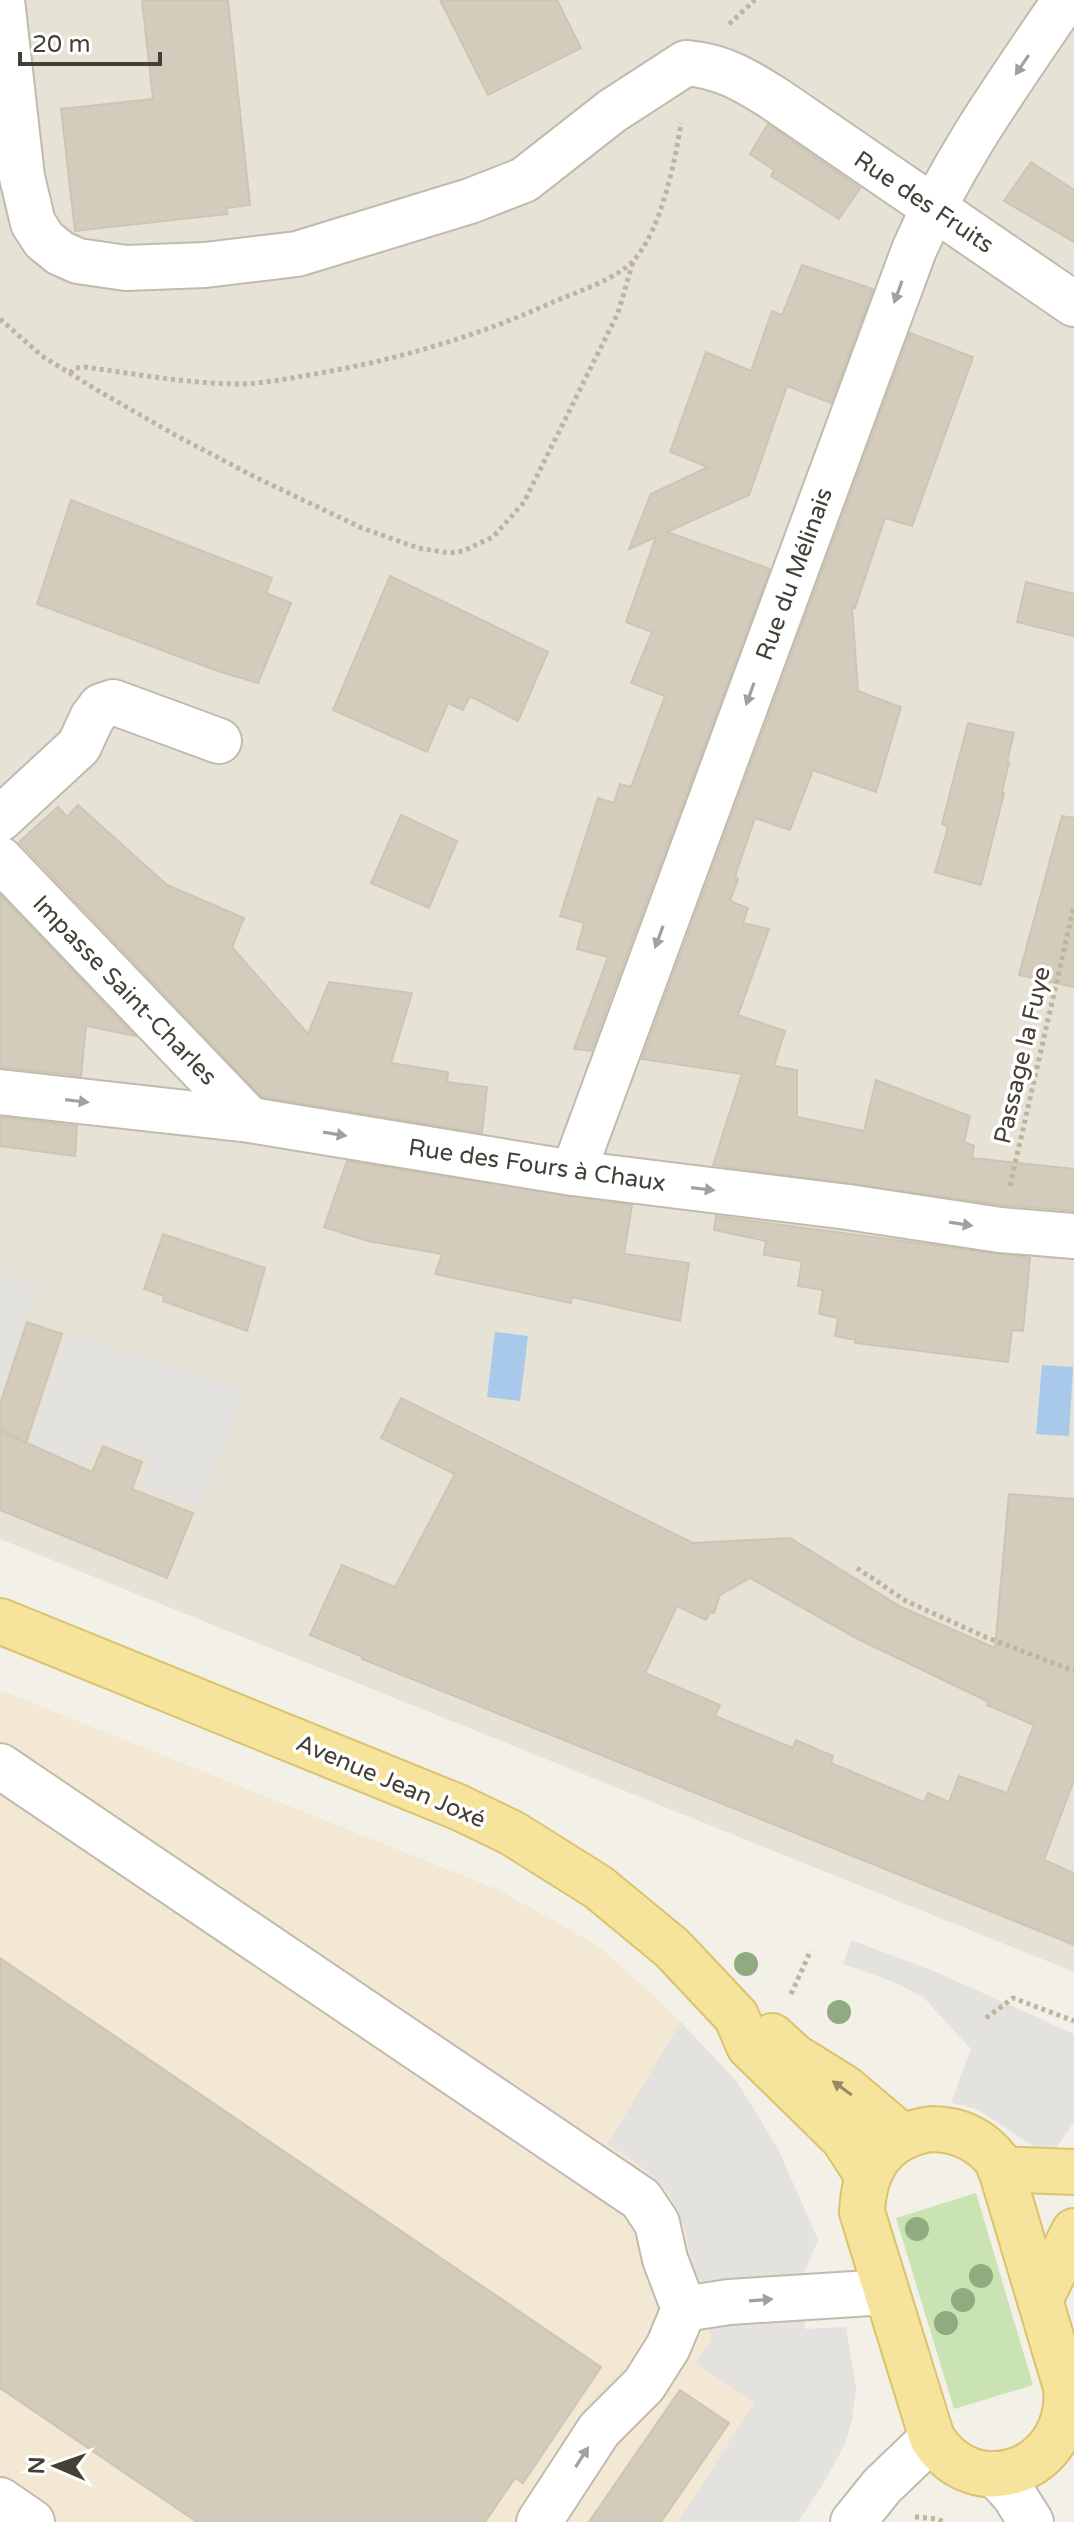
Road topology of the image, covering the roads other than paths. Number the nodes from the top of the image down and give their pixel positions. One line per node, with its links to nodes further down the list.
1 (2, 0): 3 (street, Rue des Fruits)
2 (1065, 0): 3 (street, Rue du Mélinais, one-way to 3)
3 (932, 208): 4 (street, Rue des Fruits); 10 (street, Rue du Mélinais, one-way to 10)
4 (1074, 304)
5 (219, 741): 6 (street)
6 (0, 819)
7 (0, 859): 9 (street, Impasse Saint-Charles)
8 (0, 1092): 9 (street, Rue des Fours à Chaux, one-way to 9)
9 (250, 1120): 10 (street, Rue des Fours à Chaux, one-way to 10)
10 (573, 1173): 11 (street, Rue des Fours à Chaux, one-way to 11)
11 (1074, 1236)
12 (0, 1621): 14 (main road, Avenue Jean Joxé)
13 (0, 1766): 22 (street)
14 (736, 2016): 15 (main road, Avenue Jean Joxé, one-way to 14); 18 (main road, Avenue Jean Joxé)
15 (903, 2137): 16 (main road); 18 (main road)
16 (1000, 2169): 17 (main road); 21 (main road)
17 (1074, 2172)
18 (867, 2175): 20 (main road)
19 (1074, 2231): 21 (main road)
20 (886, 2292): 22 (street, one-way to 20); 23 (main road)
21 (1040, 2300): 24 (main road)
22 (684, 2309): 27 (street, one-way to 22)
23 (932, 2438): 24 (main road); 28 (street)
24 (995, 2474): 29 (street)
25 (0, 2500): 26 (street)
26 (32, 2522)
27 (539, 2522)
28 (853, 2522)
29 (1031, 2522)

